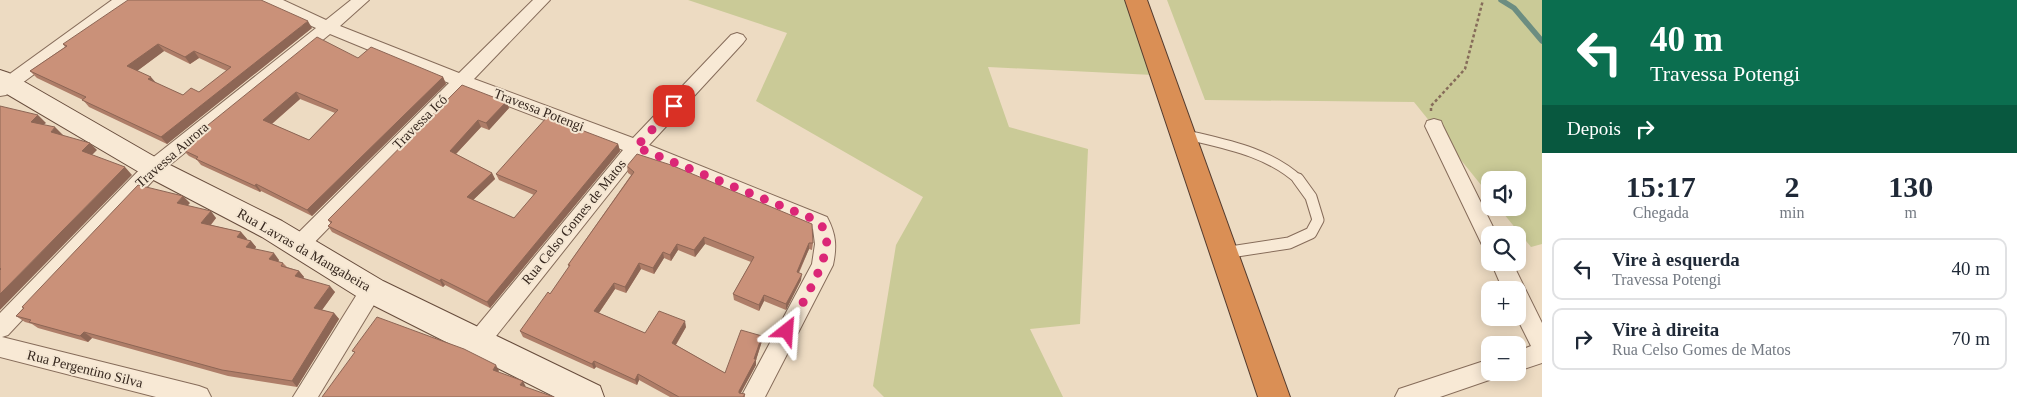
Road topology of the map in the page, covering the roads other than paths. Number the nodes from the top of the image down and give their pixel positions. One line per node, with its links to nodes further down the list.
1 (123, 0): 9 (street)
2 (269, 0): 6 (street, Travessa Potengi)
3 (362, 0): 6 (street, Travessa Aurora)
4 (542, 0): 8 (street, Travessa Icó)
5 (1136, 0): 11 (highway)
6 (328, 26): 8 (street, Travessa Potengi); 13 (street, Travessa Aurora)
7 (737, 39): 12 (street, Rua Celso Gomes de Matos)
8 (461, 81): 12 (street, Travessa Potengi); 15 (street, Travessa Icó)
9 (3, 84): 13 (street, Rua Lavras da Mangabeira)
10 (1434, 126): 14 (street)
11 (1182, 134): 16 (highway); 16 (lane)
12 (636, 147): 20 (street, Rua Celso Gomes de Matos); 29 (street, Travessa Potengi)
13 (153, 168): 15 (street, Rua Lavras da Mangabeira); 19 (street, Travessa Aurora)
14 (1483, 226)
15 (299, 245): 17 (street, Rua Lavras da Mangabeira)
16 (1224, 253): 30 (highway)
17 (372, 290): 20 (street, Rua Lavras da Mangabeira); 27 (street)
18 (1526, 313): 21 (street)
19 (0, 328)
20 (476, 343): 28 (street, Rua Lavras da Mangabeira)
21 (1542, 346)
22 (0, 348): 26 (street, Rua Pergentino Silva)
23 (1542, 353): 24 (street)
24 (1526, 358)
25 (1481, 373): 31 (street)
26 (199, 397)
27 (305, 397)
28 (588, 397)
29 (753, 397)
30 (1274, 397)
31 (1407, 397)

